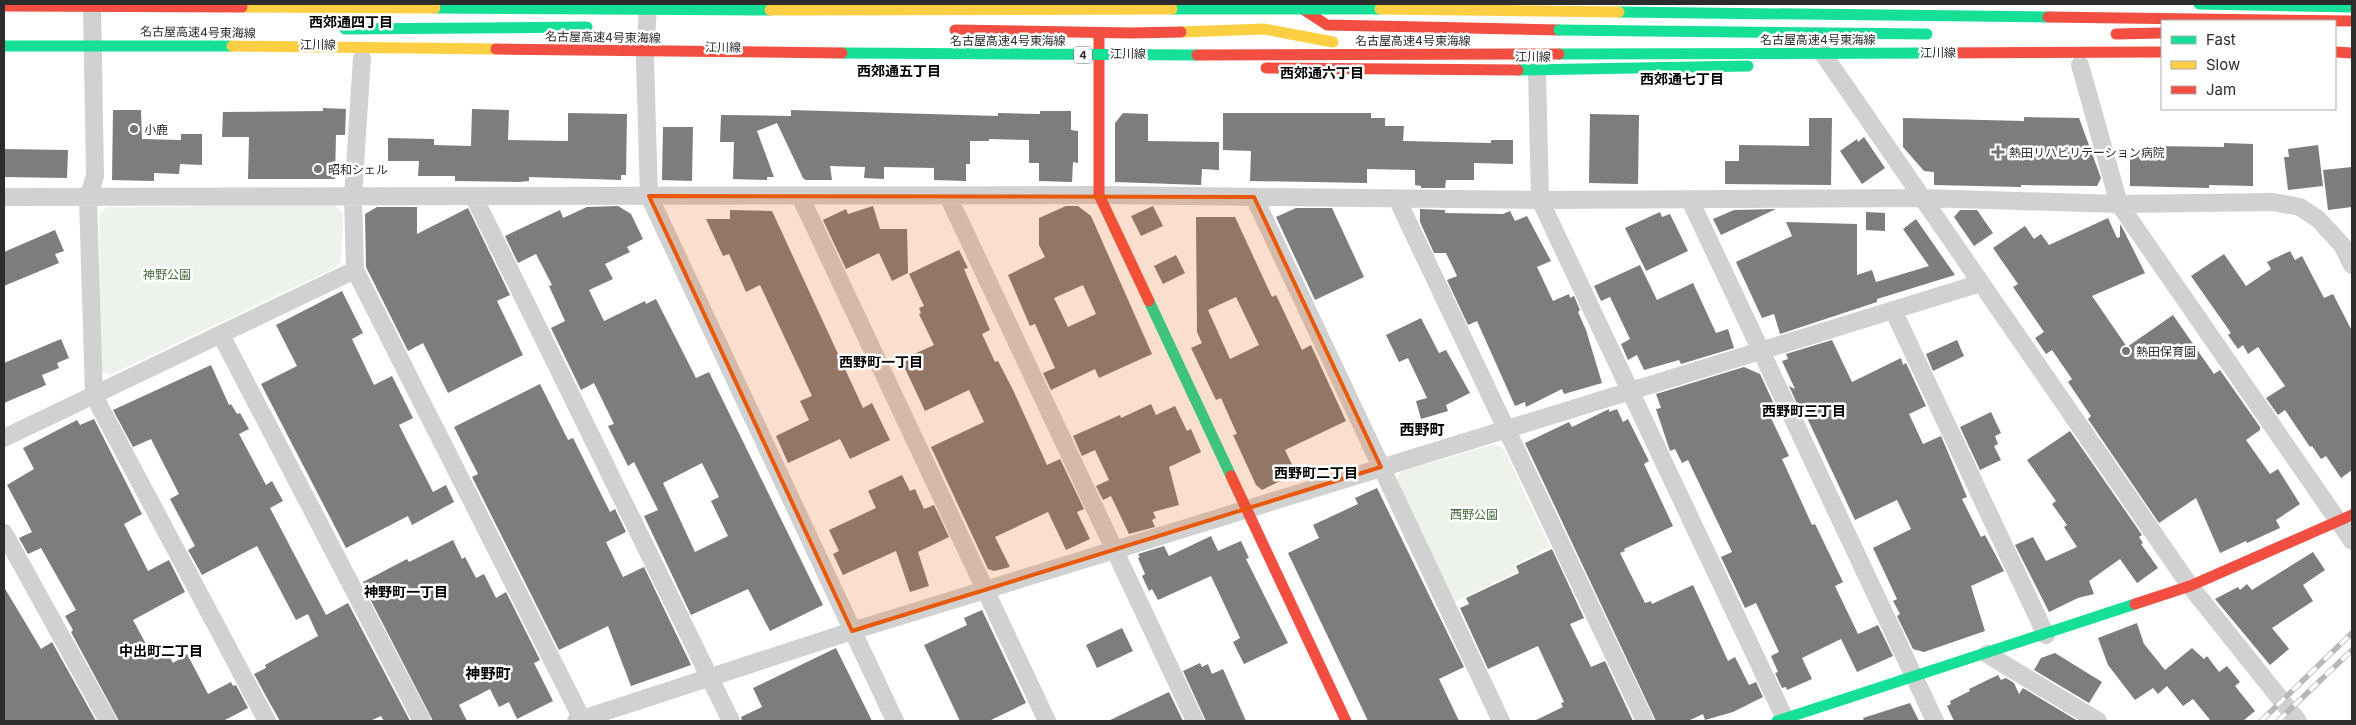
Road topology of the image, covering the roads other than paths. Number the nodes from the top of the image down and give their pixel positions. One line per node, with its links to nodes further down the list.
1 (92, 4): 31 (street)
2 (648, 4): 33 (street)
3 (1100, 4): 42 (main road)
4 (1788, 4): 39 (street)
5 (2199, 4): 7 (main road)
6 (4, 6): 8 (main road, 名古屋高速4号東海線, bridge)
7 (2352, 7)
8 (1301, 8): 10 (main road, 名古屋高速4号東海線, bridge); 20 (main road, bridge)
9 (2352, 14): 11 (main road)
10 (2271, 20)
11 (2307, 20)
12 (2336, 21): 13 (main road, 名古屋高速4号東海線, bridge)
13 (2352, 21)
14 (638, 26): 15 (main road)
15 (657, 26)
16 (600, 27): 17 (main road, bridge)
17 (337, 29)
18 (943, 30): 23 (main road, bridge)
19 (2161, 33): 21 (main road)
20 (1937, 34)
21 (2111, 34)
22 (261, 35): 26 (main road)
23 (1349, 42)
24 (1536, 42): 41 (main road, 江川線)
25 (4, 46): 26 (main road, 名古屋高速4号東海線 / 4, bridge)
26 (246, 47): 27 (main road, 名古屋高速4号東海線 / 4, bridge)
27 (2161, 52)
28 (2336, 52): 29 (main road)
29 (2352, 52)
30 (4, 56): 31 (main road, 江川線)
31 (93, 56): 32 (main road, 江川線); 50 (street)
32 (362, 58): 33 (main road, 江川線); 47 (street)
33 (645, 60): 37 (main road, 江川線); 43 (street)
34 (2336, 64): 35 (main road)
35 (2352, 64)
36 (2079, 65): 55 (street)
37 (1058, 66)
38 (1814, 66): 39 (main road)
39 (1837, 67): 51 (street)
40 (1257, 68): 41 (main road, 江川線)
41 (1537, 70): 53 (street)
42 (1099, 195): 45 (street); 49 (street); 68 (main road)
43 (649, 196): 44 (street); 48 (street); 75 (street)
44 (800, 196): 45 (street); 74 (street)
45 (948, 196): 72 (street)
46 (4, 197): 50 (street)
47 (353, 197): 48 (street); 50 (street); 58 (street)
48 (474, 197): 79 (street)
49 (1254, 197): 52 (street); 67 (street)
50 (88, 198): 64 (street)
51 (1923, 198): 54 (street); 55 (street); 59 (street)
52 (1397, 199): 53 (street); 65 (street)
53 (1540, 200): 54 (street); 63 (street)
54 (1690, 200): 62 (street)
55 (2119, 204): 56 (street); 69 (street)
56 (2347, 242): 57 (street)
57 (2352, 265)
58 (355, 270): 61 (street); 85 (street)
59 (1981, 283): 60 (street); 73 (street)
60 (1893, 310): 62 (street); 76 (street)
61 (221, 335): 64 (street); 84 (street)
62 (1761, 350): 63 (street); 78 (street)
63 (1630, 390): 65 (street); 81 (street)
64 (94, 396): 66 (street); 83 (street)
65 (1505, 428): 67 (street); 92 (street)
66 (4, 438)
67 (1381, 467): 68 (street); 91 (street)
68 (1247, 509): 72 (street); 90 (main road)
69 (2345, 518): 71 (street); 73 (main road)
70 (4, 532): 82 (street)
71 (2352, 541)
72 (1114, 550): 74 (street); 89 (street)
73 (2190, 586): 76 (main road); 94 (street)
74 (986, 590): 75 (street); 88 (street)
75 (852, 631): 79 (street); 87 (street)
76 (2046, 635): 77 (main road)
77 (1987, 654): 78 (main road); 80 (street)
78 (1914, 677): 81 (main road); 93 (street)
79 (710, 679): 85 (street); 86 (street)
80 (2092, 719)
81 (1782, 720)
82 (108, 721)
83 (266, 721)
84 (422, 721)
85 (580, 721)
86 (731, 721)
87 (895, 721)
88 (1047, 721)
89 (1195, 721)
90 (1346, 721)
91 (1501, 721)
92 (1645, 721)
93 (1935, 721)
94 (2298, 721)

